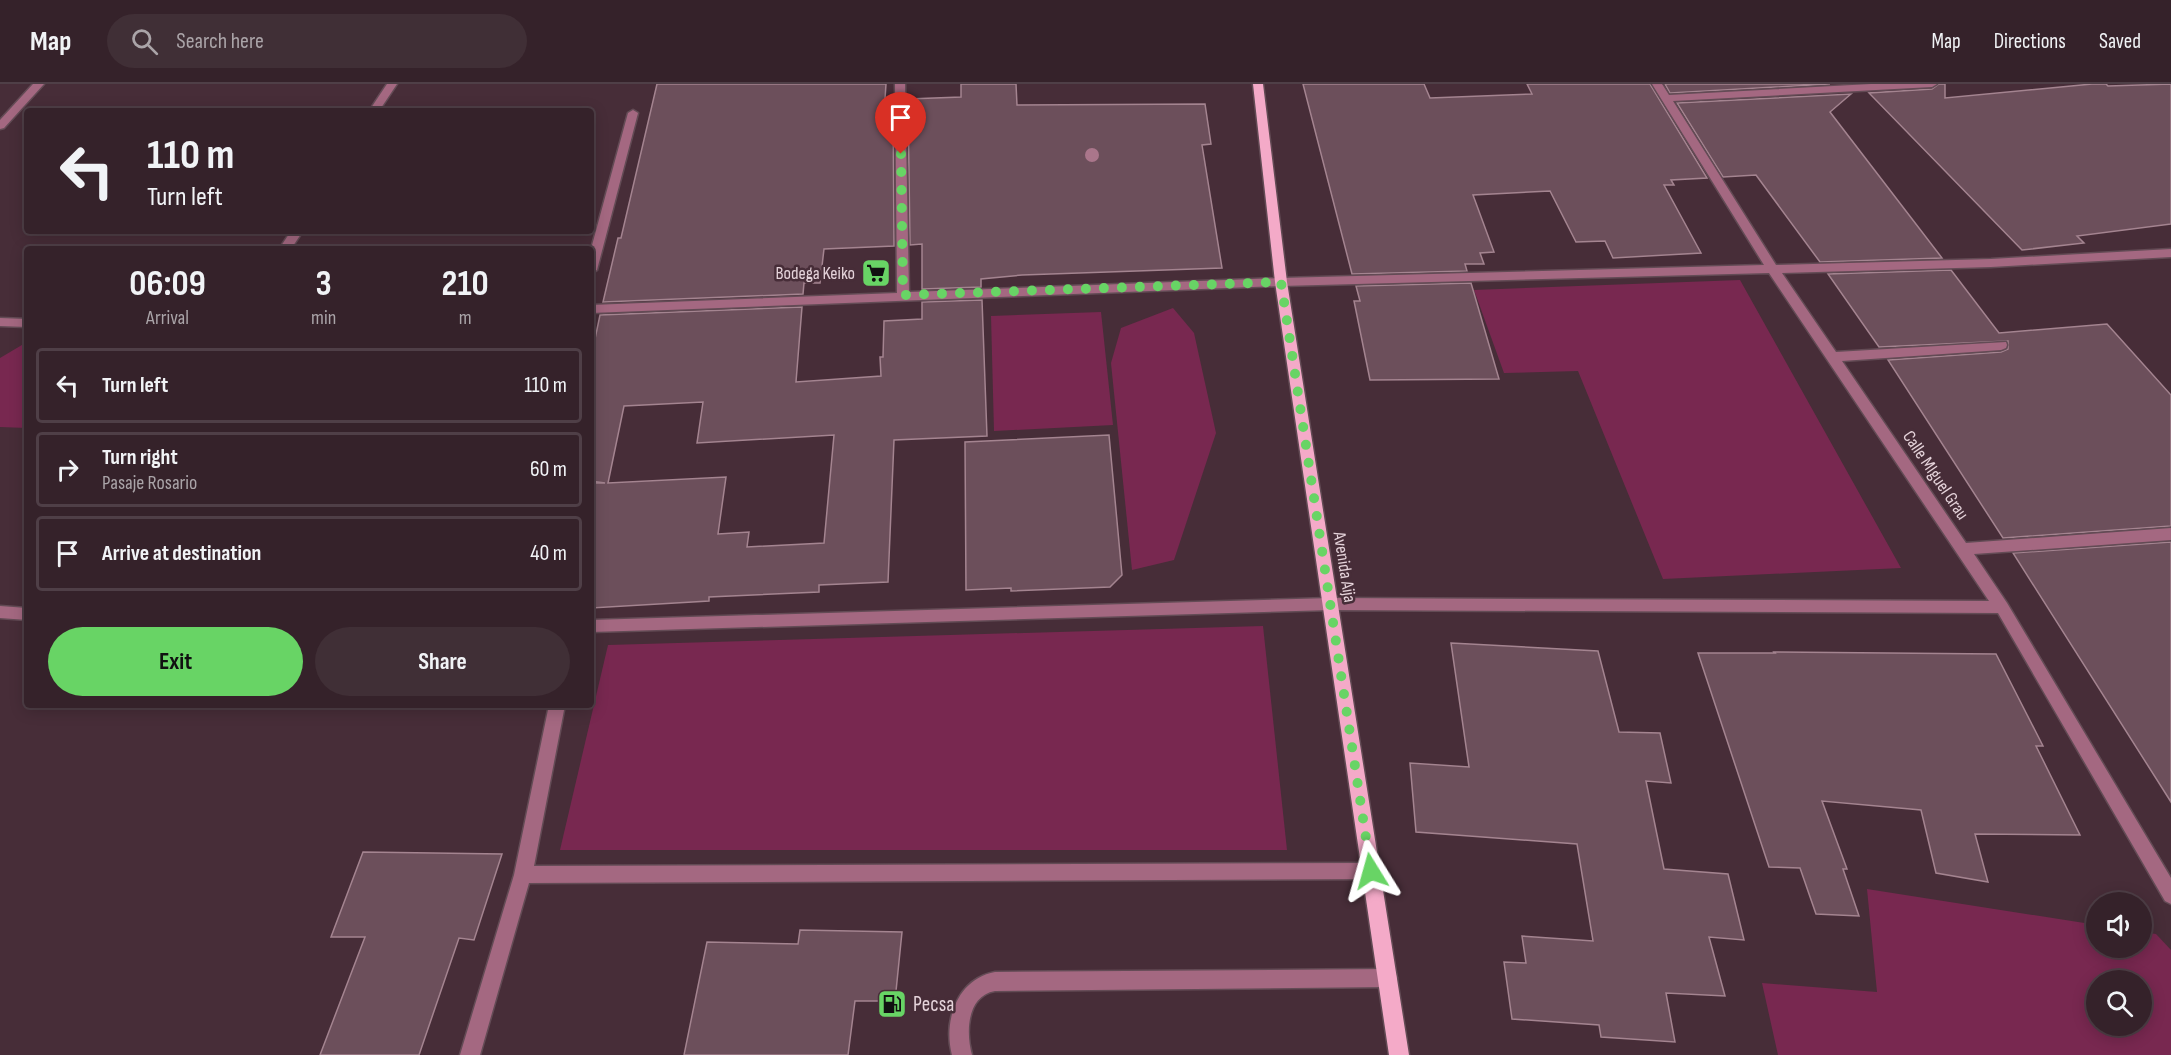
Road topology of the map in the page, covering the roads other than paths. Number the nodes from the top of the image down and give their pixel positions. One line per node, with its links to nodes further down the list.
1 (39, 84): 10 (street)
2 (392, 84): 8 (street)
3 (900, 84): 15 (street)
4 (1258, 84): 14 (main road, Avenida Aija)
5 (1657, 84): 7 (street, Calle MIguel Grau)
6 (1932, 84): 7 (street)
7 (1665, 98): 13 (street, Calle MIguel Grau)
8 (376, 108)
9 (633, 113): 12 (street)
10 (0, 126)
11 (2171, 253): 13 (street)
12 (594, 259)
13 (1772, 268): 14 (street); 20 (street, Calle MIguel Grau)
14 (1281, 282): 15 (street); 23 (main road, Avenida Aija)
15 (903, 295): 16 (street)
16 (594, 309)
17 (0, 322): 18 (street)
18 (24, 323)
19 (2001, 345): 20 (street)
20 (1832, 357): 22 (street, Calle MIguel Grau)
21 (2171, 534): 22 (street)
22 (1962, 549): 24 (street, Calle MIguel Grau)
23 (1331, 604): 24 (street); 27 (street); 29 (main road, Avenida Aija)
24 (2002, 607): 31 (street, Calle MIguel Grau)
25 (0, 612): 26 (street)
26 (24, 614)
27 (594, 626)
28 (556, 708): 30 (street)
29 (1371, 871): 30 (street); 32 (main road, Avenida Aija)
30 (523, 874): 33 (street)
31 (2171, 896)
32 (1388, 978): 34 (street); 35 (main road, Avenida Aija)
33 (470, 1055)
34 (962, 1055)
35 (1399, 1055)

